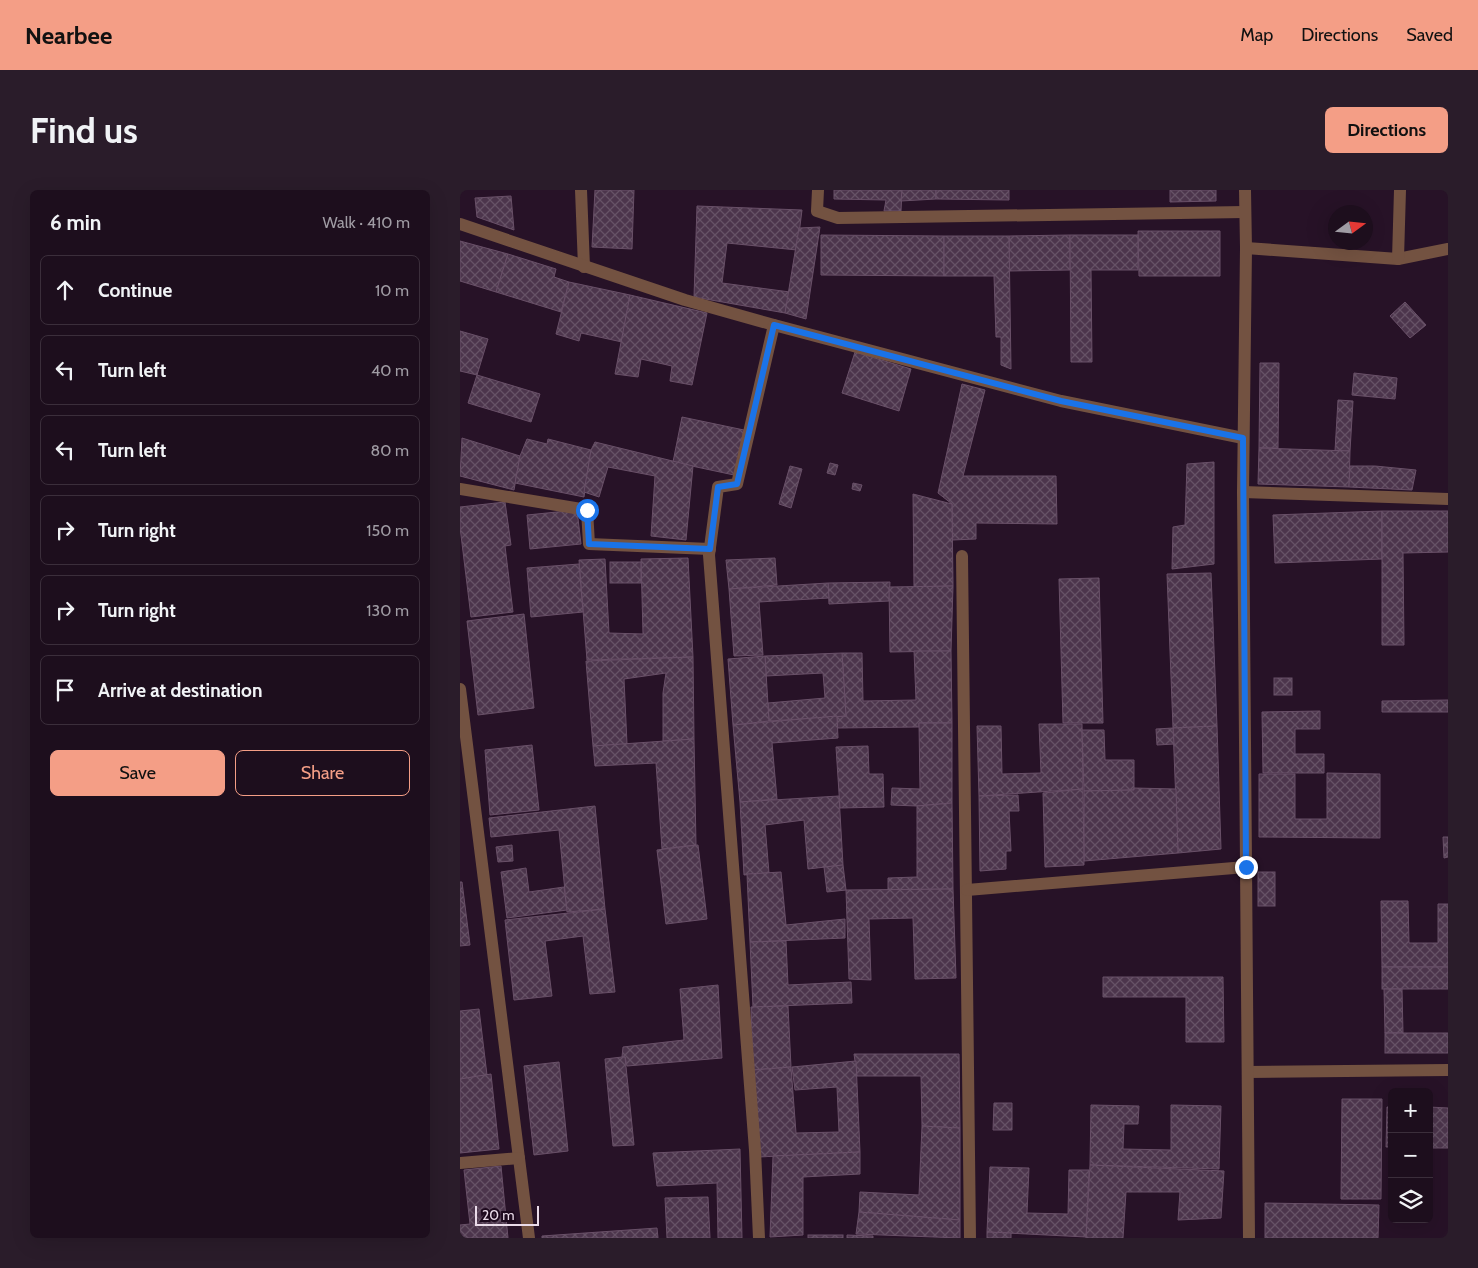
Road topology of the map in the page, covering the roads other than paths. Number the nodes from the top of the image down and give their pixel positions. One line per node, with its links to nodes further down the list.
1 (581, 190): 10 (street)
2 (818, 190): 5 (street)
3 (1244, 190): 5 (street)
4 (1400, 190): 9 (street)
5 (1244, 212): 7 (street)
6 (460, 224): 10 (street)
7 (1246, 248): 9 (street); 12 (street)
8 (1448, 249): 9 (street)
9 (1398, 259)
10 (584, 267): 11 (street)
11 (774, 325): 12 (street); 16 (street)
12 (1243, 438): 14 (street)
13 (460, 488): 16 (street)
14 (1242, 492): 15 (street); 19 (street)
15 (1448, 499)
16 (710, 549): 26 (street)
17 (962, 556): 20 (street)
18 (460, 689): 23 (street)
19 (1246, 867): 20 (street); 22 (street)
20 (967, 890): 27 (street)
21 (1448, 1070): 22 (street)
22 (1248, 1072): 28 (street)
23 (519, 1158): 24 (street); 25 (street)
24 (460, 1163)
25 (529, 1238)
26 (759, 1238)
27 (970, 1238)
28 (1249, 1238)

